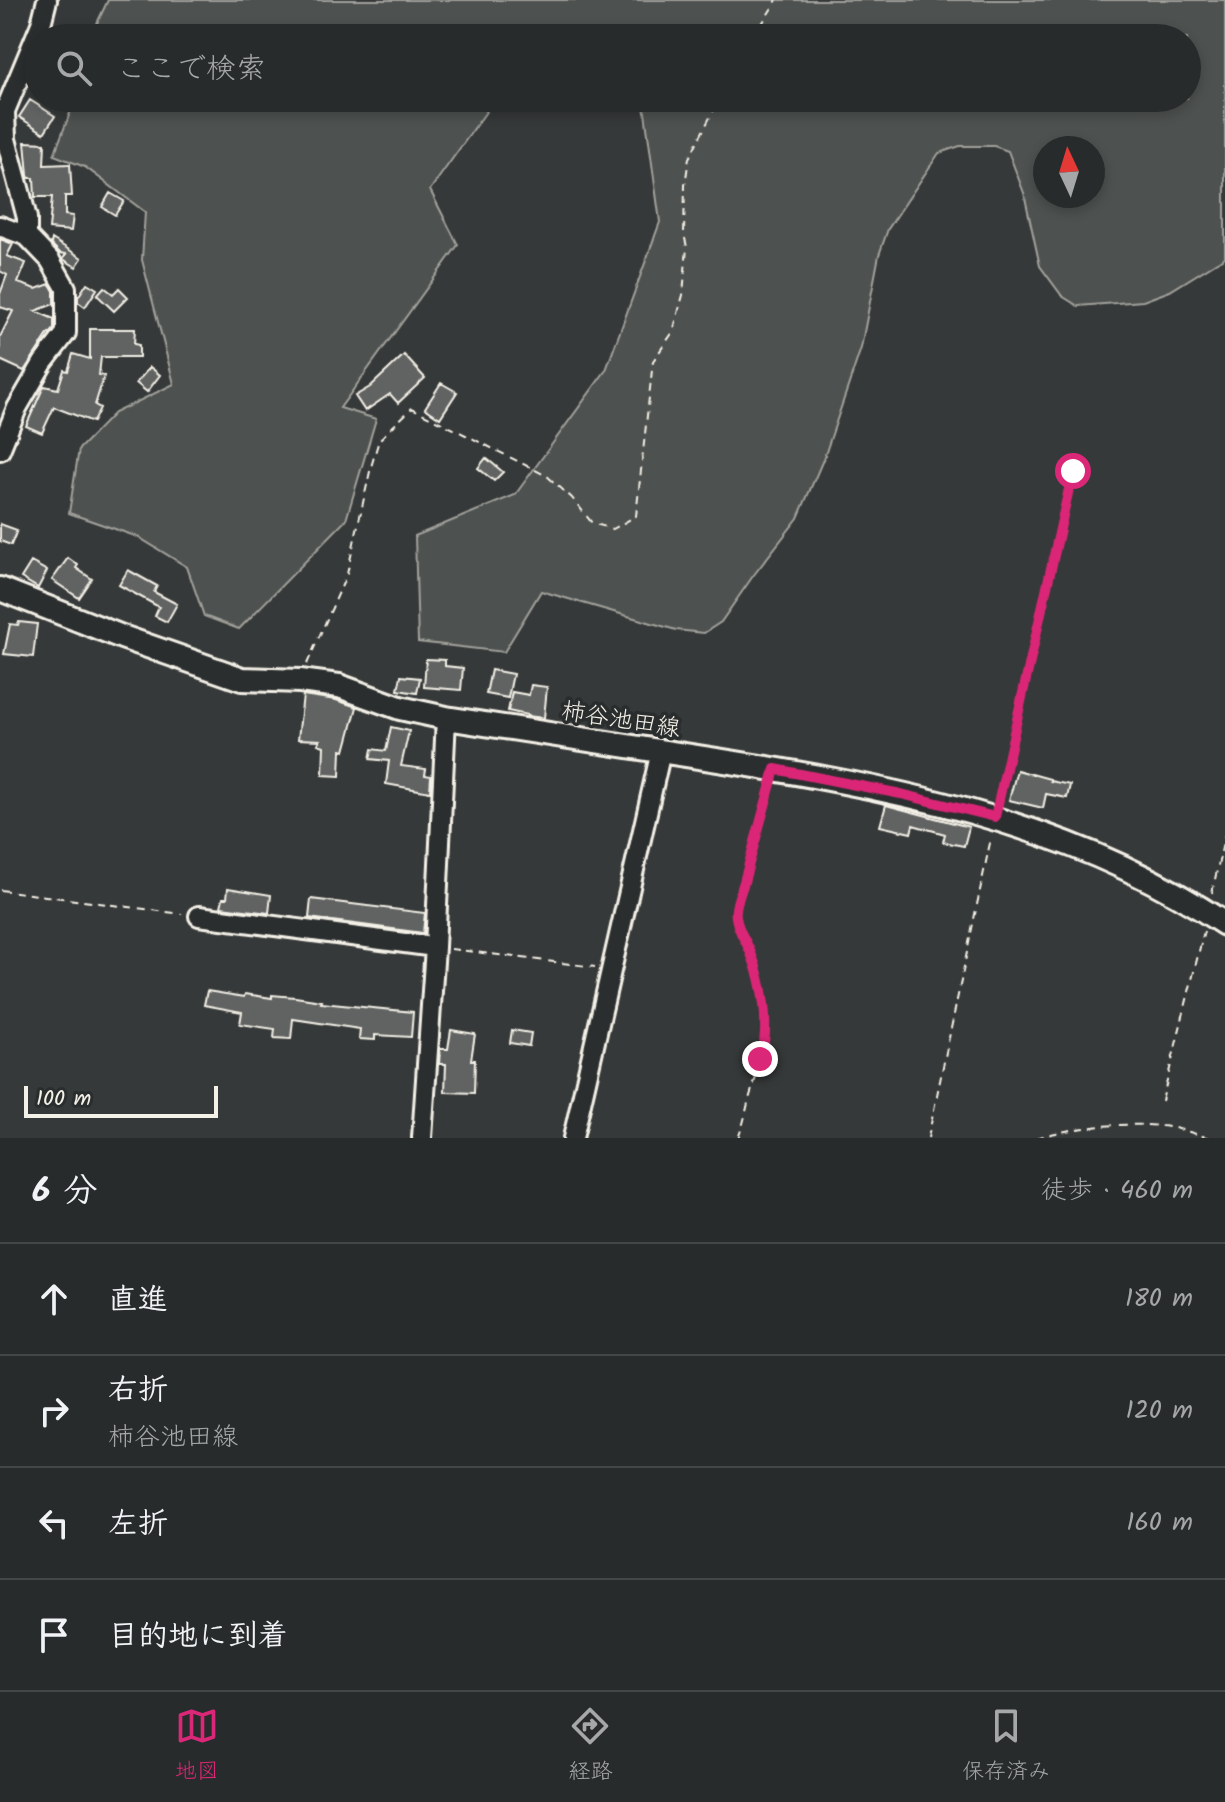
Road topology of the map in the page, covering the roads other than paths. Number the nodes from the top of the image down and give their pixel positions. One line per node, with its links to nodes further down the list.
1 (47, 0): 2 (street)
2 (41, 24)
3 (24, 65): 5 (street)
4 (0, 226): 5 (street)
5 (27, 236): 6 (street)
6 (0, 450)
7 (0, 589): 8 (main road, 柿谷池田線)
8 (446, 718): 9 (main road, 柿谷池田線); 12 (street)
9 (661, 751): 11 (main road, 柿谷池田線); 14 (street)
10 (199, 916): 12 (street)
11 (1217, 919)
12 (435, 947): 13 (street)
13 (422, 1138)
14 (573, 1138)

